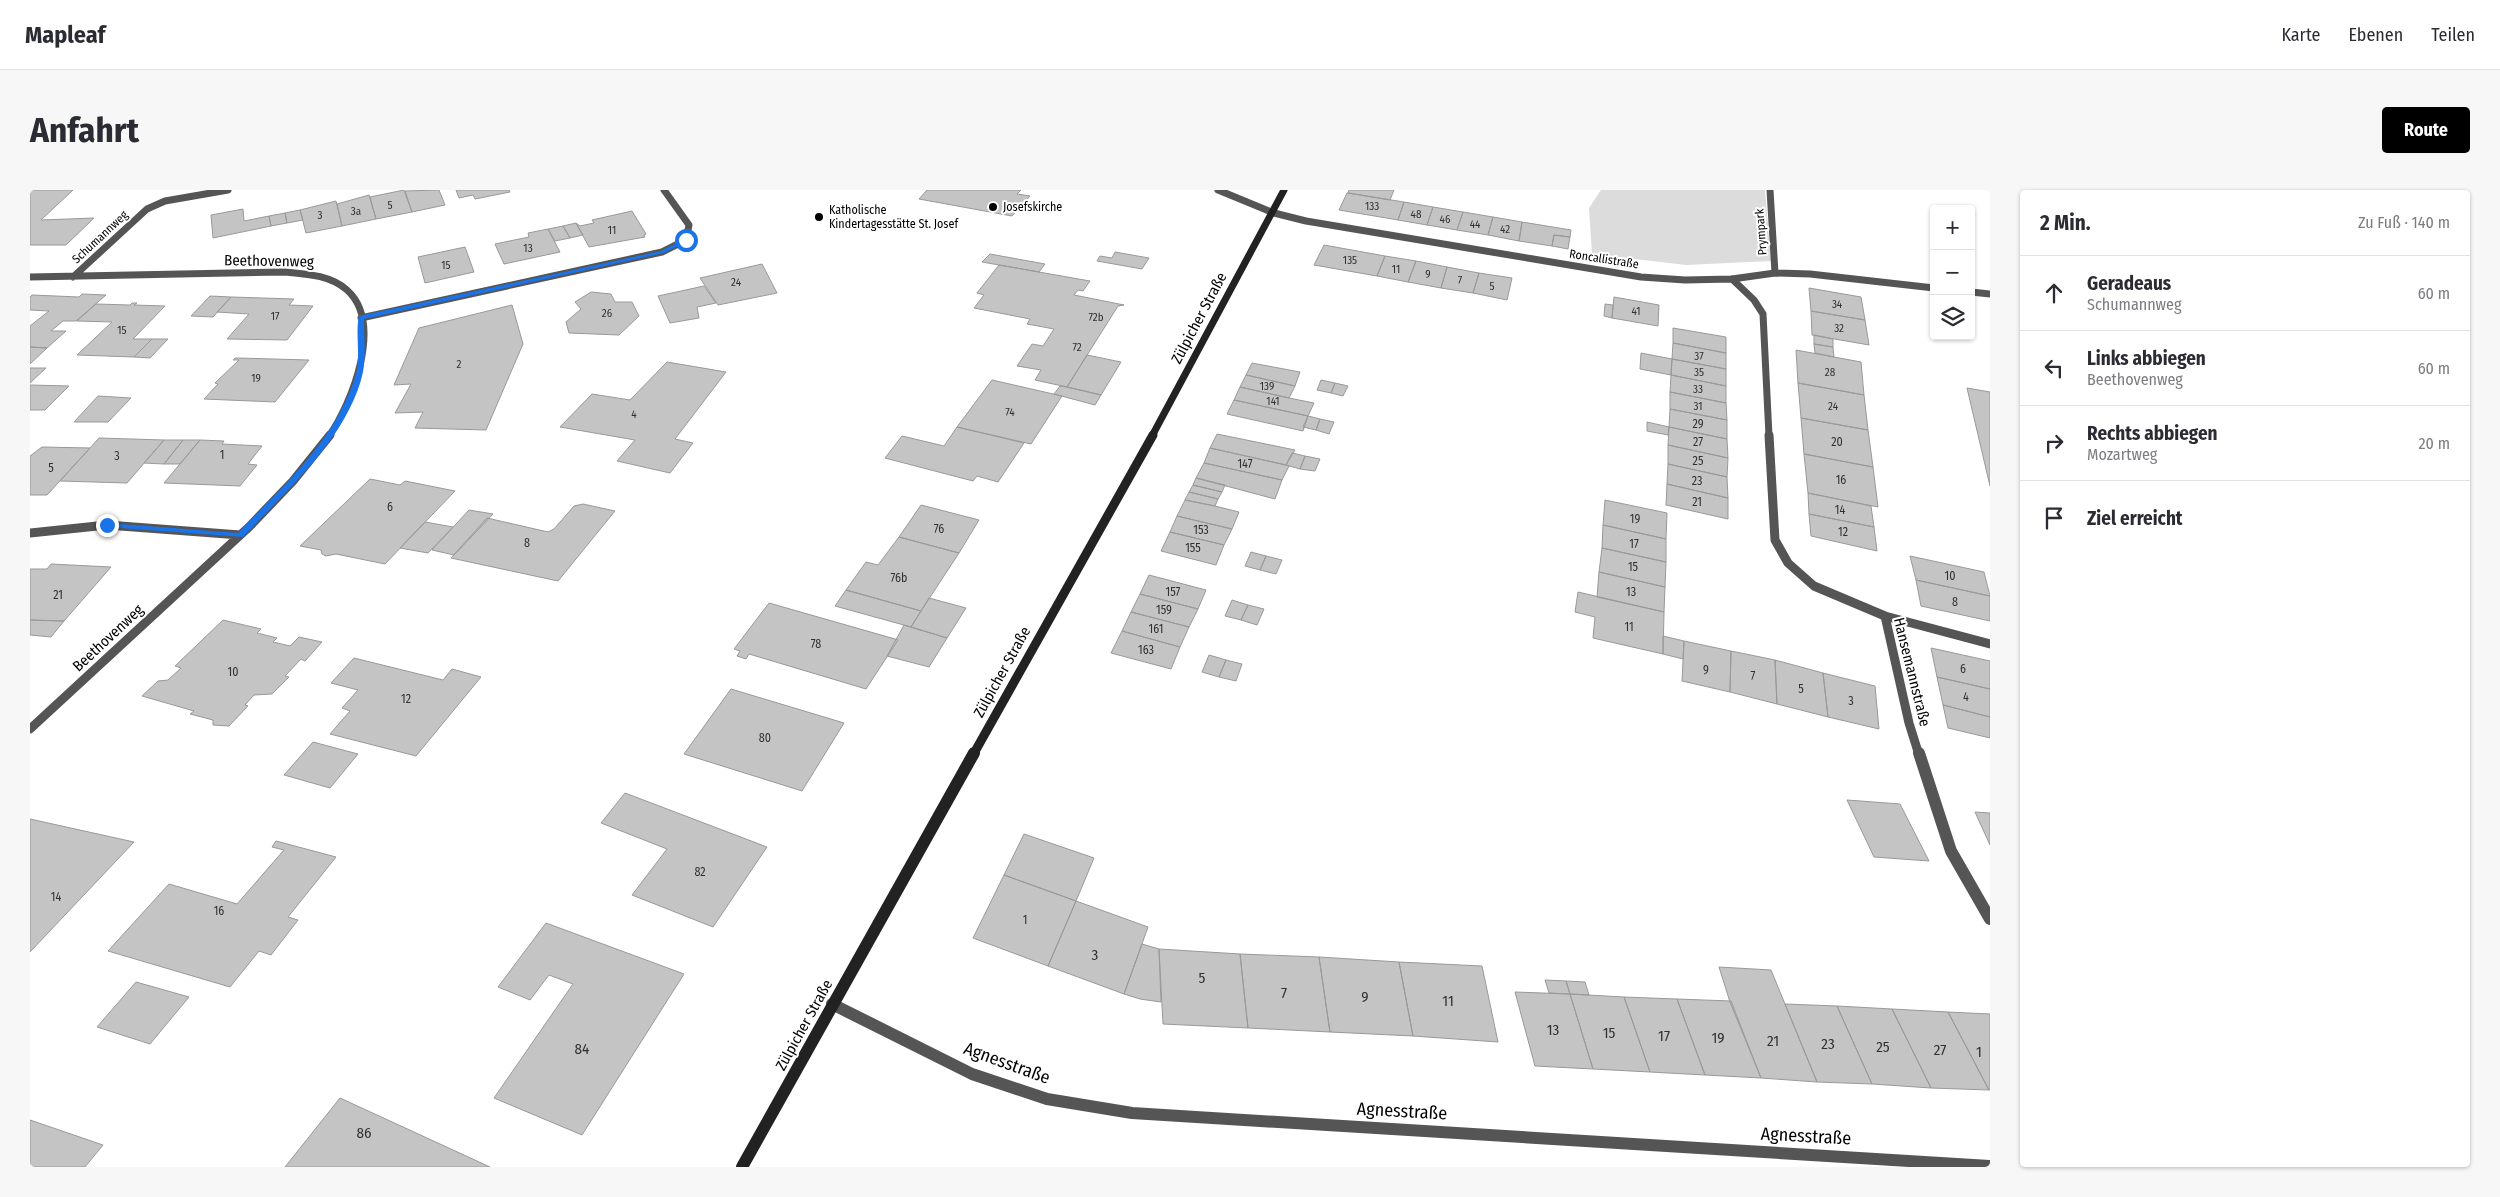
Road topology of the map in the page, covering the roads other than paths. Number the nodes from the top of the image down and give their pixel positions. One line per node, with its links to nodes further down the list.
1 (228, 190): 9 (street, Schumannweg)
2 (664, 190): 14 (street)
3 (1218, 190): 6 (street, Roncallistraße)
4 (1284, 190): 6 (street, Zülpicher Straße)
5 (1770, 190): 7 (street, Prympark)
6 (1274, 212): 10 (street, Roncallistraße); 21 (street, Zülpicher Straße)
7 (1775, 273): 10 (street, Roncallistraße); 11 (street, Roncallistraße)
8 (30, 277): 9 (street, Beethovenweg)
9 (73, 277): 14 (street, Beethovenweg)
10 (1732, 279): 17 (street, Hansemannstraße)
11 (1930, 288)
12 (1975, 292): 13 (street)
13 (1990, 294)
14 (361, 318): 16 (street, Beethovenweg)
15 (30, 533): 16 (street)
16 (240, 535): 19 (street, Beethovenweg)
17 (1885, 616): 18 (street); 20 (street, Hansemannstraße)
18 (1990, 644)
19 (30, 729)
20 (1990, 919)
21 (832, 1004): 22 (street, Agnesstraße); 23 (street, Zülpicher Straße)
22 (1990, 1166)
23 (742, 1167)

